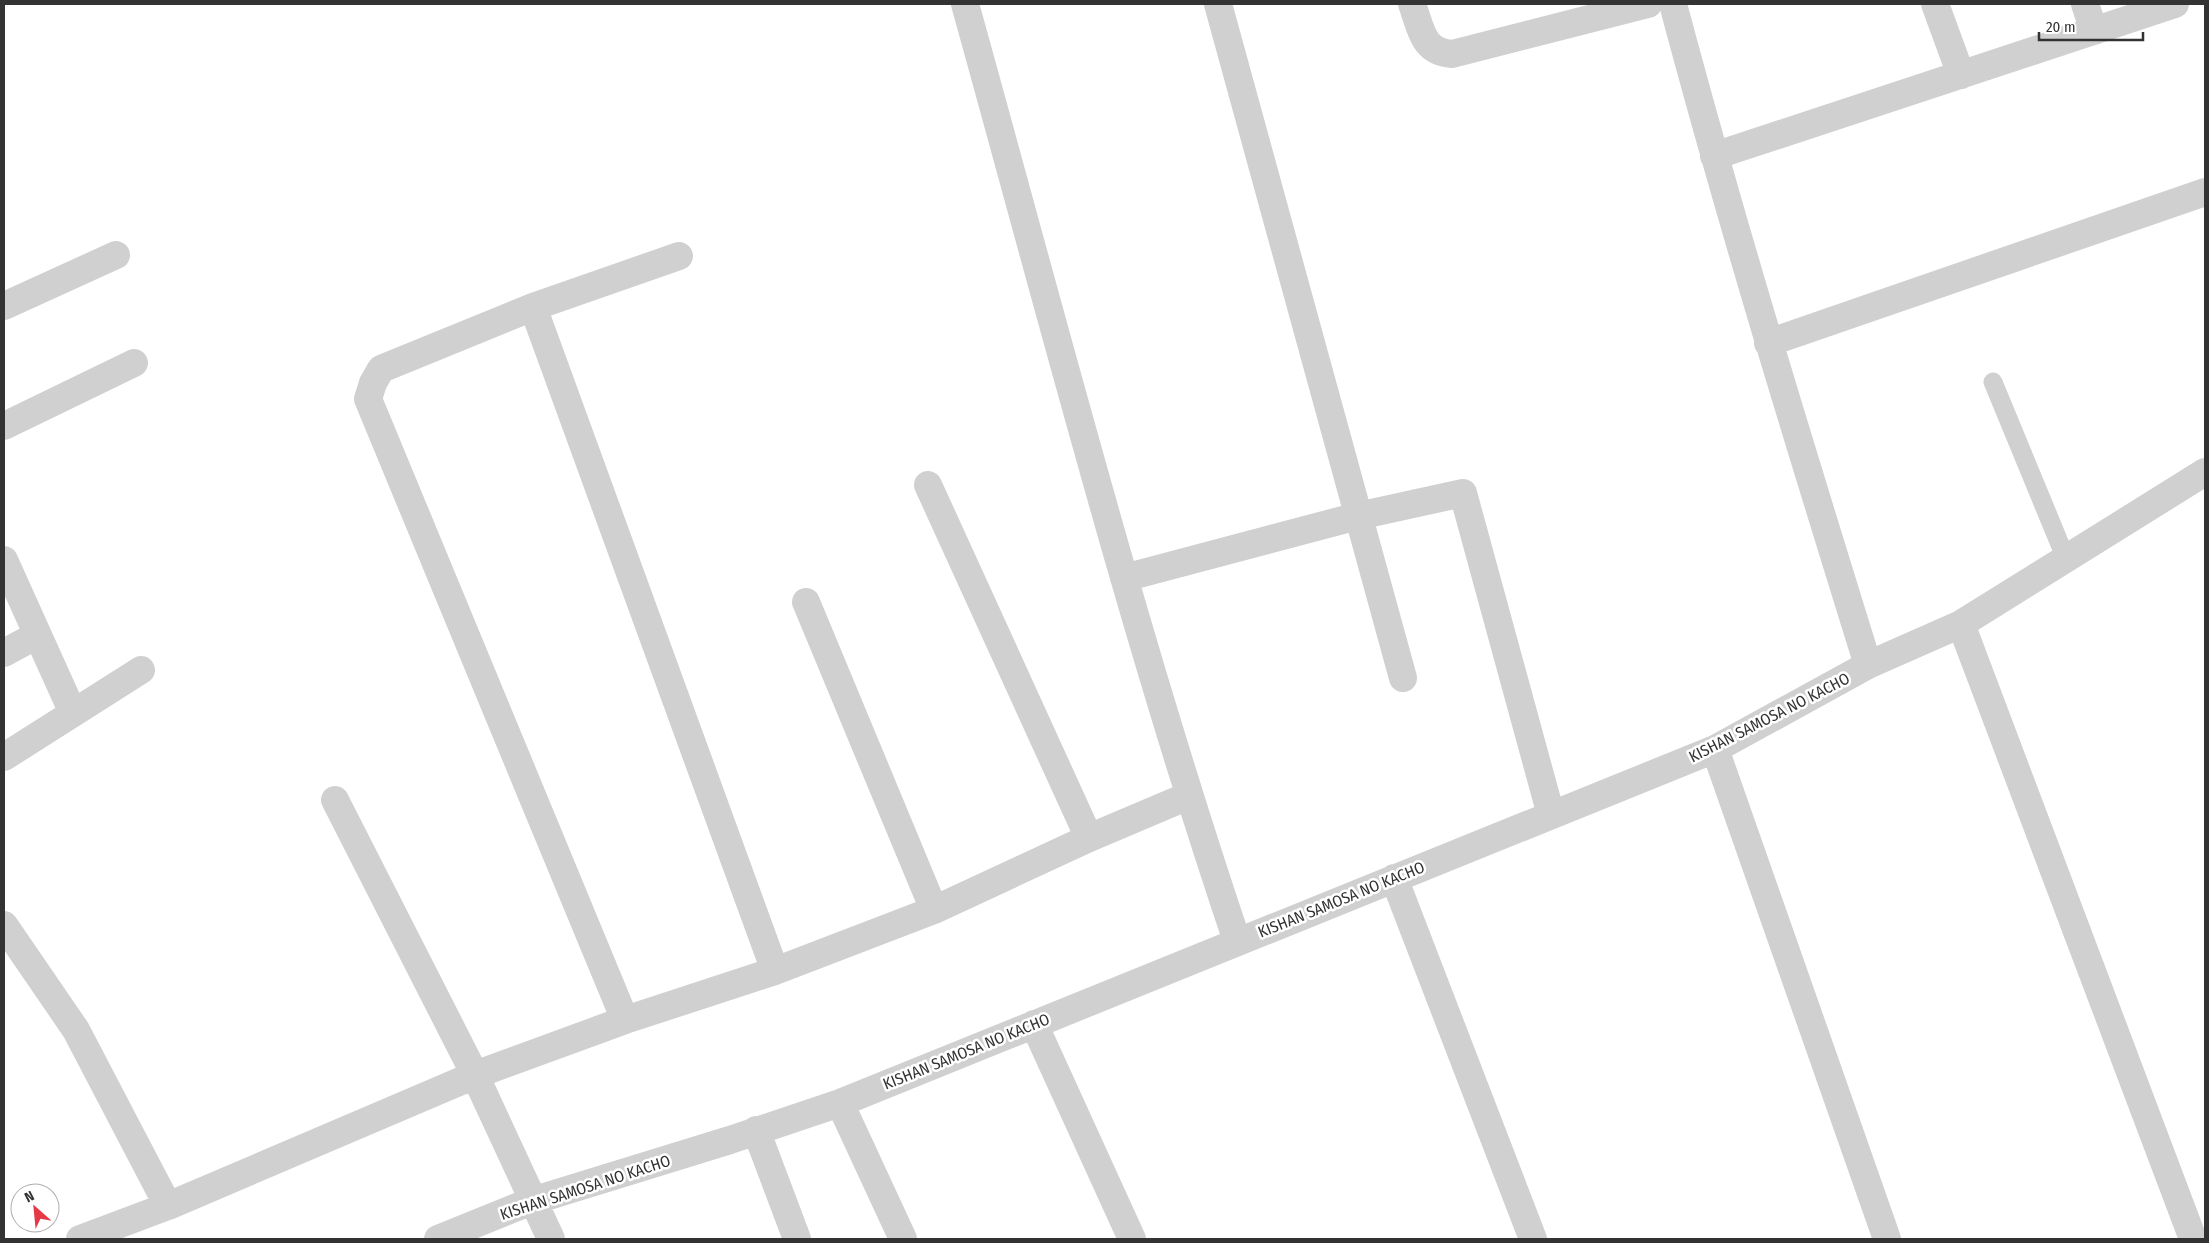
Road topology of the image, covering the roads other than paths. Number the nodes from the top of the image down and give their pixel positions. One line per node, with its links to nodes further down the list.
1 (965, 4): 26 (street)
2 (1218, 4): 23 (street)
3 (1412, 4): 4 (street)
4 (1648, 4)
5 (1673, 4): 11 (street)
6 (1935, 4): 10 (street)
7 (2085, 4): 9 (street)
8 (2175, 4): 9 (street)
9 (2094, 31): 10 (street)
10 (1961, 74): 11 (street)
11 (1714, 156): 17 (street)
12 (2205, 192): 17 (street)
13 (116, 255): 15 (street)
14 (679, 256): 16 (street)
15 (4, 306)
16 (533, 306): 45 (street); 46 (street)
17 (1768, 343): 31 (street)
18 (134, 363): 20 (street)
19 (1993, 382): 24 (lane)
20 (4, 426)
21 (2205, 472): 24 (street, KISHAN SAMOSA NO KACHO)
22 (928, 485): 40 (street)
23 (1358, 516): 26 (street); 33 (street); 39 (street)
24 (2066, 559): 28 (street, KISHAN SAMOSA NO KACHO)
25 (4, 560): 29 (street)
26 (1124, 578): 37 (street)
27 (806, 602): 42 (street)
28 (1961, 624): 31 (street, KISHAN SAMOSA NO KACHO); 61 (street)
29 (37, 635): 30 (street); 34 (street)
30 (4, 653)
31 (1868, 665): 35 (street, KISHAN SAMOSA NO KACHO)
32 (141, 670): 34 (street)
33 (1403, 678)
34 (73, 713): 36 (street)
35 (1716, 749): 39 (street, KISHAN SAMOSA NO KACHO); 60 (street)
36 (4, 756)
37 (1188, 796): 40 (street); 44 (street)
38 (335, 800): 48 (street)
39 (1551, 815): 41 (street, KISHAN SAMOSA NO KACHO)
40 (1089, 838): 42 (street)
41 (1394, 878): 44 (street, KISHAN SAMOSA NO KACHO); 59 (street)
42 (934, 910): 45 (street)
43 (4, 925): 52 (street)
44 (1237, 941): 47 (street, KISHAN SAMOSA NO KACHO)
45 (775, 971): 46 (street)
46 (625, 1020): 48 (street)
47 (1034, 1024): 49 (street, KISHAN SAMOSA NO KACHO); 58 (street)
48 (475, 1075): 51 (street); 52 (street)
49 (840, 1102): 50 (street, KISHAN SAMOSA NO KACHO); 57 (street)
50 (756, 1130): 51 (street, KISHAN SAMOSA NO KACHO); 56 (street)
51 (532, 1201): 54 (street, KISHAN SAMOSA NO KACHO); 55 (street)
52 (168, 1206): 53 (street)
53 (80, 1239)
54 (438, 1239)
55 (551, 1239)
56 (797, 1239)
57 (904, 1239)
58 (1132, 1239)
59 (1533, 1239)
60 (1887, 1239)
61 (2193, 1239)

